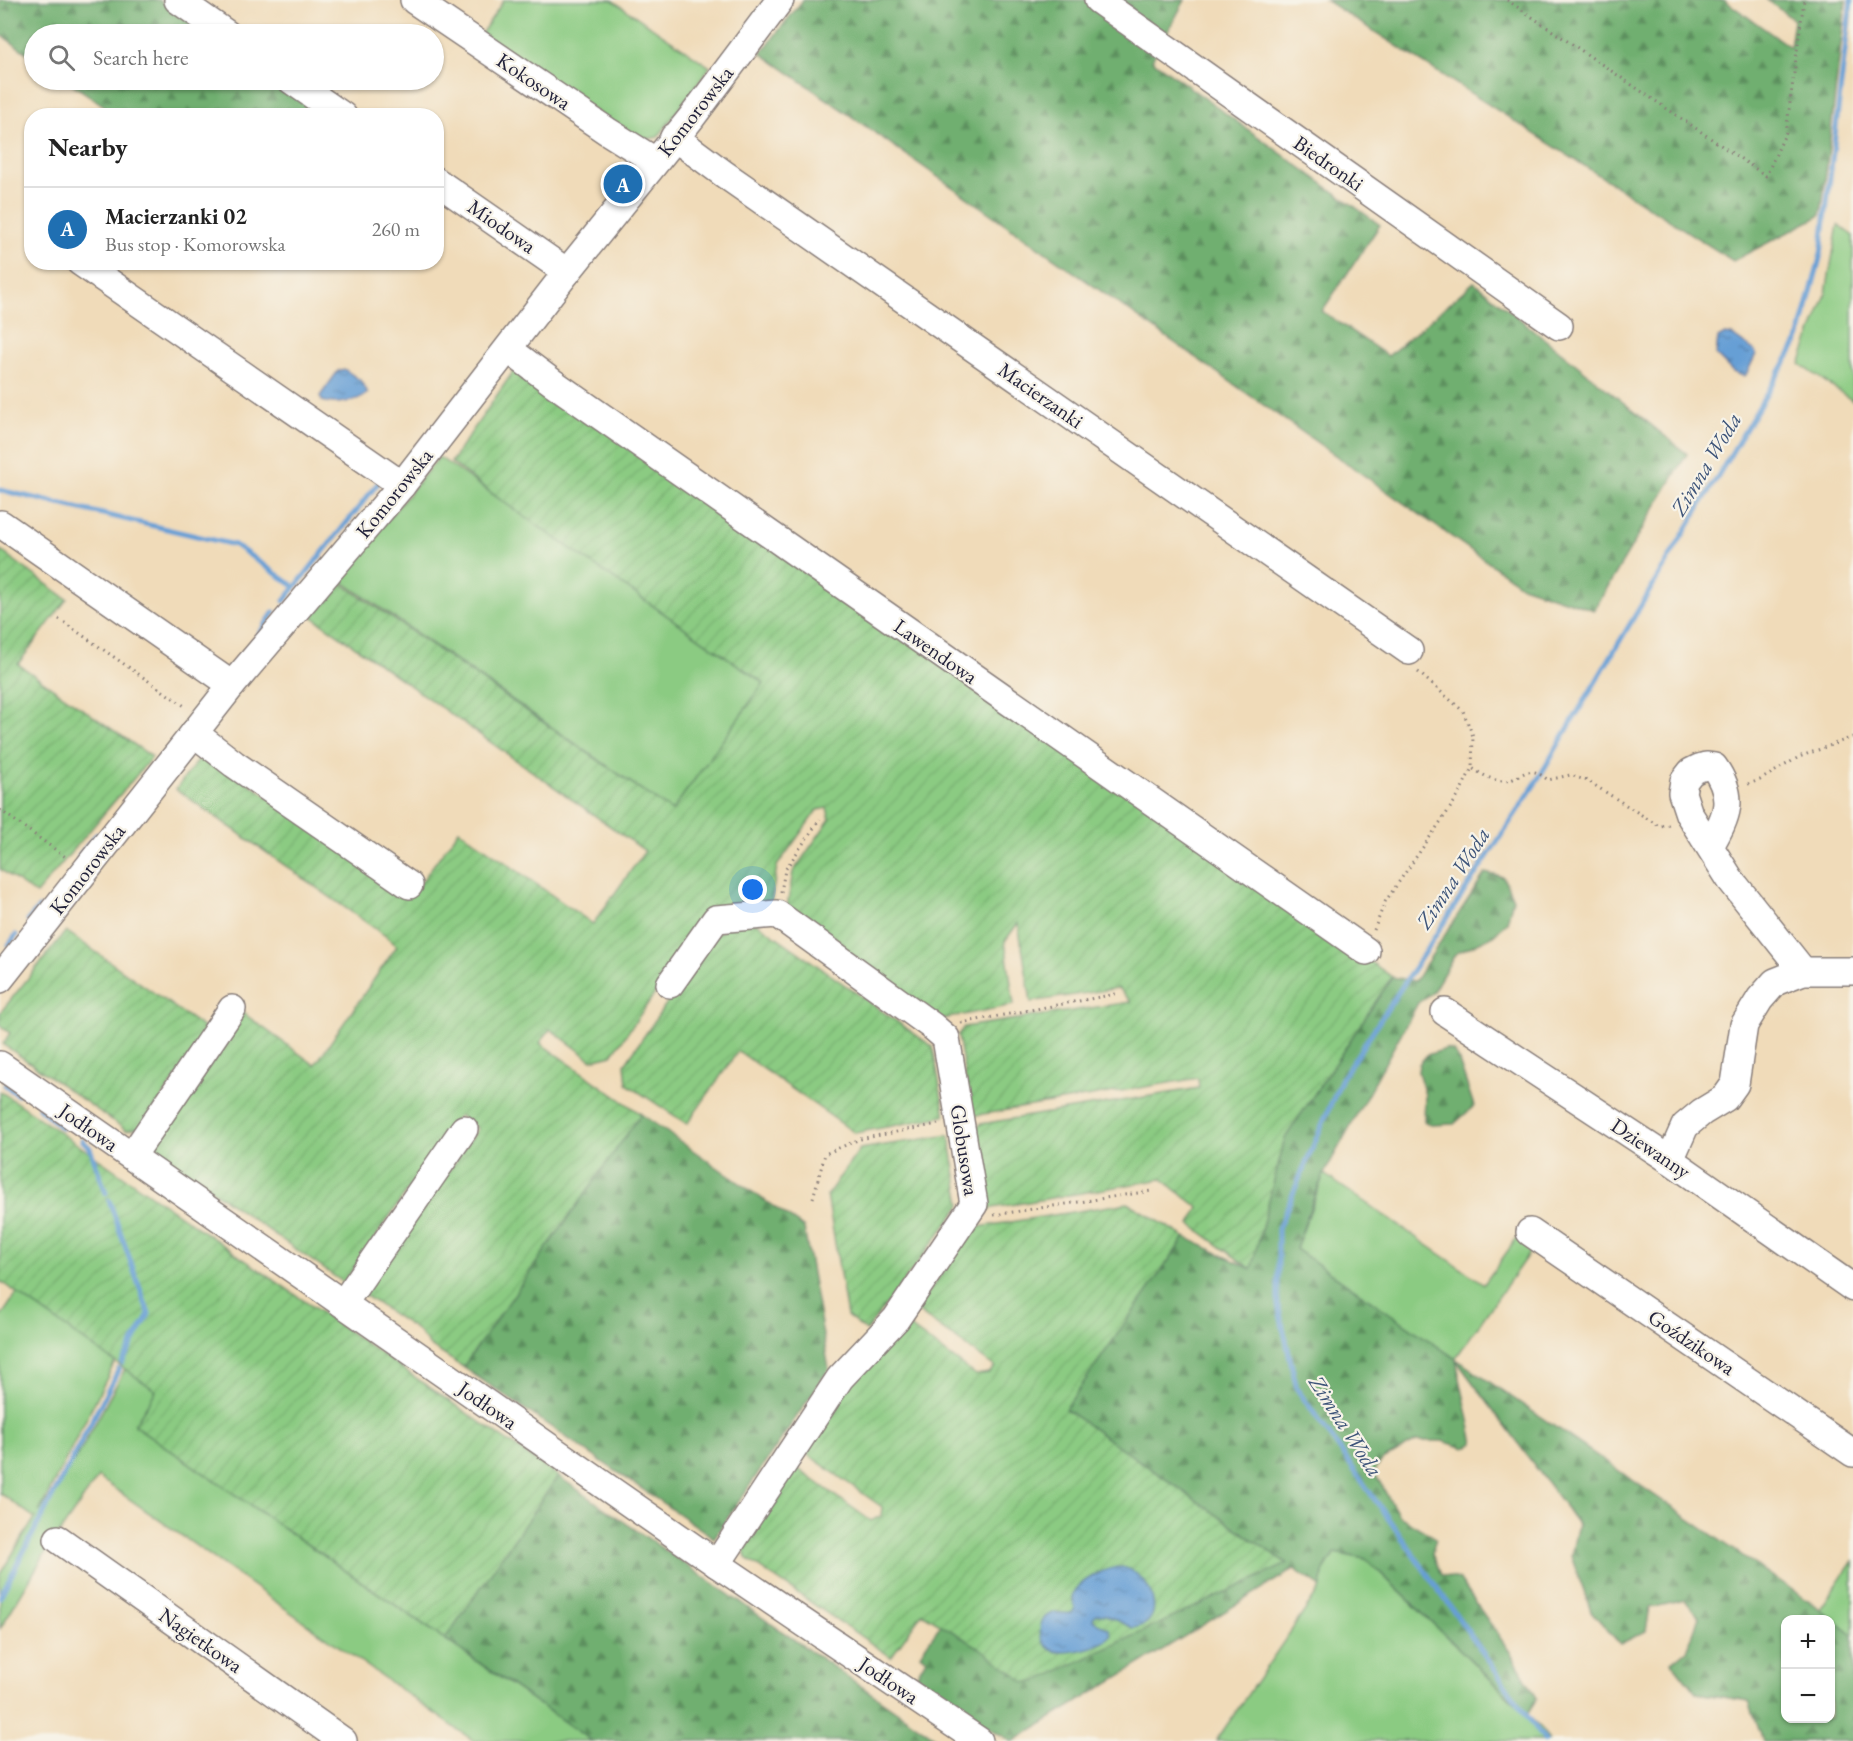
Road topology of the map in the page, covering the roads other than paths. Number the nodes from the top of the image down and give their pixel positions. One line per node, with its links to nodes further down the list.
1 (178, 0): 5 (street)
2 (414, 0): 9 (street, Kokosowa)
3 (780, 0): 8 (street, Komorowska)
4 (1098, 0): 13 (street, Biedronki)
5 (213, 24)
6 (305, 90): 7 (street)
7 (331, 108)
8 (674, 137): 9 (street, Komorowska); 17 (street, Macierzanki)
9 (655, 161): 12 (street, Komorowska)
10 (444, 187): 12 (street, Miodowa)
11 (92, 270): 15 (street)
12 (567, 272): 14 (street, Komorowska)
13 (1559, 326)
14 (508, 349): 15 (street, Komorowska); 22 (street, Lawendowa)
15 (402, 485): 18 (street, Komorowska)
16 (2, 524): 18 (street)
17 (1409, 651)
18 (232, 685): 19 (street, Komorowska)
19 (200, 727): 21 (street); 25 (street, Komorowska)
20 (1710, 846): 20 (street); 24 (street)
21 (409, 885)
22 (1366, 951)
23 (1853, 970): 24 (street)
24 (1803, 971): 32 (street)
25 (0, 979)
26 (670, 984): 38 (street, Globusowa)
27 (232, 1009): 31 (street)
28 (1445, 1012): 32 (street, Dziewanny)
29 (0, 1065): 31 (street, Jodłowa)
30 (464, 1129): 35 (street)
31 (132, 1156): 35 (street, Jodłowa)
32 (1670, 1160): 34 (street, Dziewanny)
33 (1530, 1232): 36 (street, Goździkowa)
34 (1853, 1288)
35 (343, 1304): 38 (street, Jodłowa)
36 (1853, 1453)
37 (58, 1539): 39 (street, Nagietkowa)
38 (717, 1564): 40 (street, Jodłowa)
39 (343, 1741)
40 (979, 1741)

